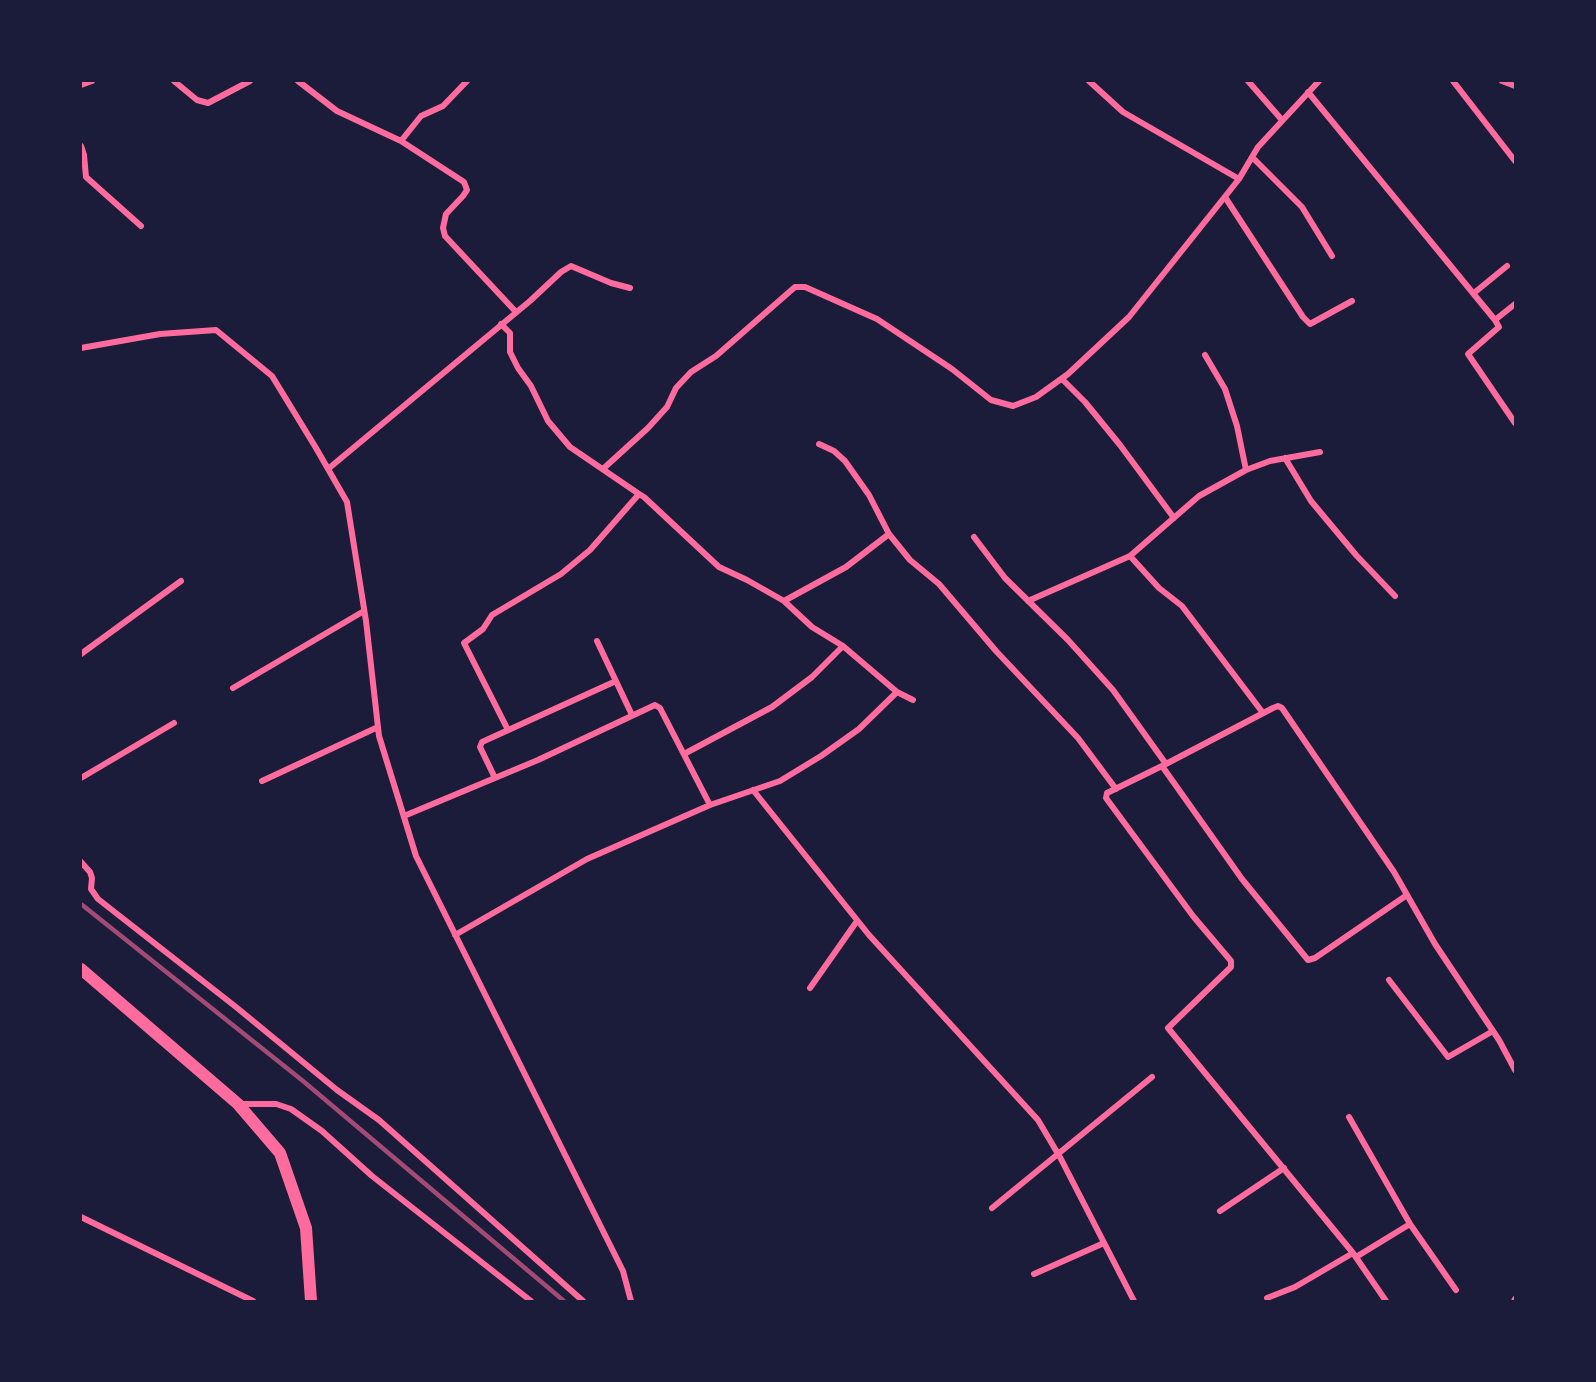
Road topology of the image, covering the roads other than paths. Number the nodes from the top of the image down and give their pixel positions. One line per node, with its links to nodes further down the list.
1 (92, 81): 11 (street)
2 (174, 81): 3 (street)
3 (250, 81)
4 (298, 81): 15 (street)
5 (467, 81): 15 (street)
6 (1089, 81): 19 (street)
7 (1248, 81): 14 (street)
8 (1319, 81): 13 (street)
9 (1453, 81): 18 (street)
10 (1502, 81): 12 (street)
11 (81, 86)
12 (1515, 86)
13 (1308, 92): 14 (street); 25 (street)
14 (1282, 120): 17 (street)
15 (401, 141): 28 (street)
16 (81, 146): 21 (street)
17 (1252, 157): 19 (street); 22 (street)
18 (1515, 161)
19 (1239, 179): 20 (street)
20 (1225, 197): 26 (street); 33 (street)
21 (141, 226)
22 (1332, 256)
23 (1507, 266): 25 (street)
24 (630, 288): 28 (street)
25 (1474, 293): 29 (street)
26 (1352, 301)
27 (1515, 304): 29 (street)
28 (516, 312): 30 (street)
29 (1495, 320): 34 (street)
30 (501, 324): 38 (street); 39 (street)
31 (81, 348): 39 (street)
32 (1206, 355): 40 (street)
33 (1062, 379): 38 (street); 42 (street)
34 (1515, 423)
35 (819, 444): 43 (street)
36 (1320, 452): 37 (street)
37 (1285, 458): 40 (street); 47 (street)
38 (604, 468): 41 (street)
39 (328, 469): 50 (street)
40 (1246, 470): 42 (street)
41 (639, 494): 49 (street); 62 (street)
42 (1174, 518): 45 (street)
43 (889, 534): 49 (street); 68 (street)
44 (974, 537): 48 (street)
45 (1130, 556): 48 (street); 58 (street)
46 (181, 581): 53 (street)
47 (1395, 596)
48 (1028, 601): 64 (street)
49 (784, 602): 52 (street)
50 (364, 611): 55 (street); 61 (street)
51 (597, 641): 54 (street)
52 (843, 646): 56 (street); 63 (street)
53 (81, 654)
54 (616, 681): 59 (street); 62 (street)
55 (233, 688)
56 (897, 692): 57 (street); 69 (street)
57 (913, 700)
58 (1263, 713): 64 (street); 73 (street)
59 (632, 715): 63 (street); 66 (street)
60 (174, 723): 65 (street)
61 (378, 727): 67 (street); 71 (street)
62 (508, 730): 66 (street)
63 (684, 754): 70 (street)
64 (1164, 765): 68 (street); 73 (street)
65 (81, 778)
66 (495, 778): 71 (street)
67 (262, 781)
68 (1116, 789): 85 (street)
69 (753, 790): 70 (street); 74 (street)
70 (710, 805): 75 (street)
71 (404, 816): 75 (street)
72 (81, 862): 98 (street)
73 (1407, 896): 79 (street)
74 (857, 921): 78 (street); 84 (street)
75 (455, 935): 99 (street)
76 (81, 969): 82 (highway)
77 (1389, 980): 79 (street)
78 (810, 988)
79 (1493, 1031): 80 (street)
80 (1515, 1070)
81 (1152, 1077): 84 (street)
82 (238, 1104): 96 (highway); 97 (street)
83 (1349, 1117): 89 (street)
84 (1059, 1155): 86 (street); 90 (street)
85 (1284, 1168): 87 (street); 91 (street)
86 (992, 1208)
87 (1220, 1211)
88 (81, 1217): 95 (street)
89 (1410, 1224): 91 (street); 93 (street)
90 (1104, 1243): 92 (street); 100 (street)
91 (1354, 1255): 94 (street); 101 (street)
92 (1034, 1274)
93 (1456, 1290)
94 (1267, 1298)
95 (253, 1301)
96 (311, 1301)
97 (531, 1301)
98 (583, 1301)
99 (631, 1301)
100 (1134, 1301)
101 (1386, 1301)

